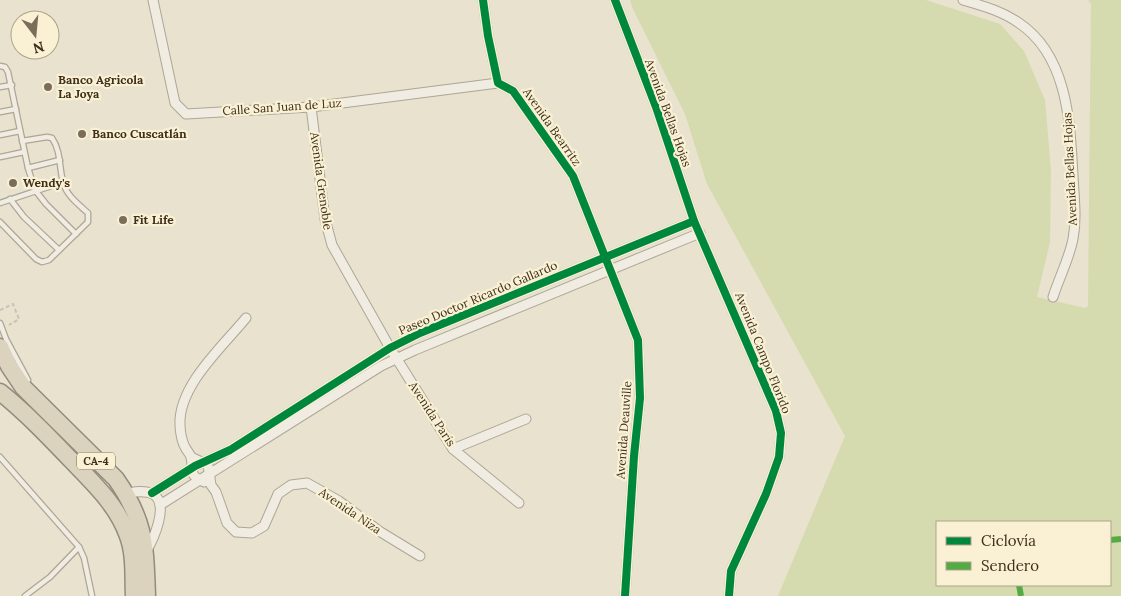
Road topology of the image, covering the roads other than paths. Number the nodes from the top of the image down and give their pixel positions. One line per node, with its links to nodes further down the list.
1 (154, 0): 9 (street, Calle San Juan de Luz)
2 (483, 0): 6 (street)
3 (615, 0): 23 (street, Avenida Bellas Hojas)
4 (963, 0): 30 (street, Avenida Bellas Hojas)
5 (0, 66): 7 (lane)
6 (498, 83): 9 (street, Calle San Juan de Luz); 28 (street, Avenida Bearritz)
7 (12, 84): 8 (lane); 10 (lane)
8 (0, 87)
9 (311, 106): 34 (street, Avenida Grenoble)
10 (16, 109): 11 (lane); 12 (lane)
11 (0, 112)
12 (20, 131): 13 (lane); 14 (lane)
13 (0, 135)
14 (22, 141): 15 (lane); 17 (lane)
15 (24, 152): 16 (lane); 18 (lane)
16 (0, 158)
17 (60, 160): 18 (lane); 19 (lane)
18 (28, 168): 20 (lane)
19 (63, 182): 20 (lane); 26 (lane)
20 (35, 190): 21 (lane); 26 (lane)
21 (10, 199): 22 (lane); 27 (lane)
22 (0, 203)
23 (694, 221): 25 (street, Avenida Bellas Hojas); 28 (street, Paseo Doctor Ricardo Gallardo)
24 (0, 222): 27 (lane)
25 (700, 233): 29 (street, Paseo Doctor Ricardo Gallardo); 59 (street, Avenida Campo Florido)
26 (76, 234): 27 (lane)
27 (59, 250)
28 (605, 258): 29 (street, Avenida Bearritz); 34 (street, Paseo Doctor Ricardo Gallardo)
29 (610, 271): 35 (street, Paseo Doctor Ricardo Gallardo); 58 (street, Avenida Deauville)
30 (1053, 297)
31 (246, 318): 40 (street)
32 (1, 325): 37 (lane)
33 (0, 347): 37 (highway, CA-4)
34 (390, 348): 35 (street, Avenida Grenoble); 42 (street, Paseo Doctor Ricardo Gallardo)
35 (396, 359): 39 (street, Avenida París); 44 (street, Paseo Doctor Ricardo Gallardo)
36 (0, 392): 56 (highway, CA-4)
37 (50, 415): 48 (highway, CA-4)
38 (526, 419): 39 (street)
39 (453, 448): 49 (street, Avenida París)
40 (191, 457): 42 (street); 43 (street)
41 (0, 458): 51 (lane)
42 (204, 462): 43 (street, Paseo Doctor Ricardo Gallardo); 44 (street, Avenida Niza)
43 (191, 469): 45 (street); 47 (street, Paseo Doctor Ricardo Gallardo)
44 (210, 473): 45 (street, Paseo Doctor Ricardo Gallardo); 46 (street, Avenida Niza)
45 (200, 480): 46 (street); 50 (street, Paseo Doctor Ricardo Gallardo)
46 (211, 485): 53 (street, Avenida Niza)
47 (152, 493): 48 (street, Paseo Doctor Ricardo Gallardo); 50 (street)
48 (126, 494): 52 (highway, CA-4)
49 (519, 503)
50 (160, 505): 52 (street)
51 (79, 548): 54 (lane); 55 (lane)
52 (146, 552): 57 (highway, CA-4)
53 (420, 556)
54 (25, 596)
55 (92, 596)
56 (134, 596)
57 (147, 596)
58 (625, 596)
59 (729, 596)

